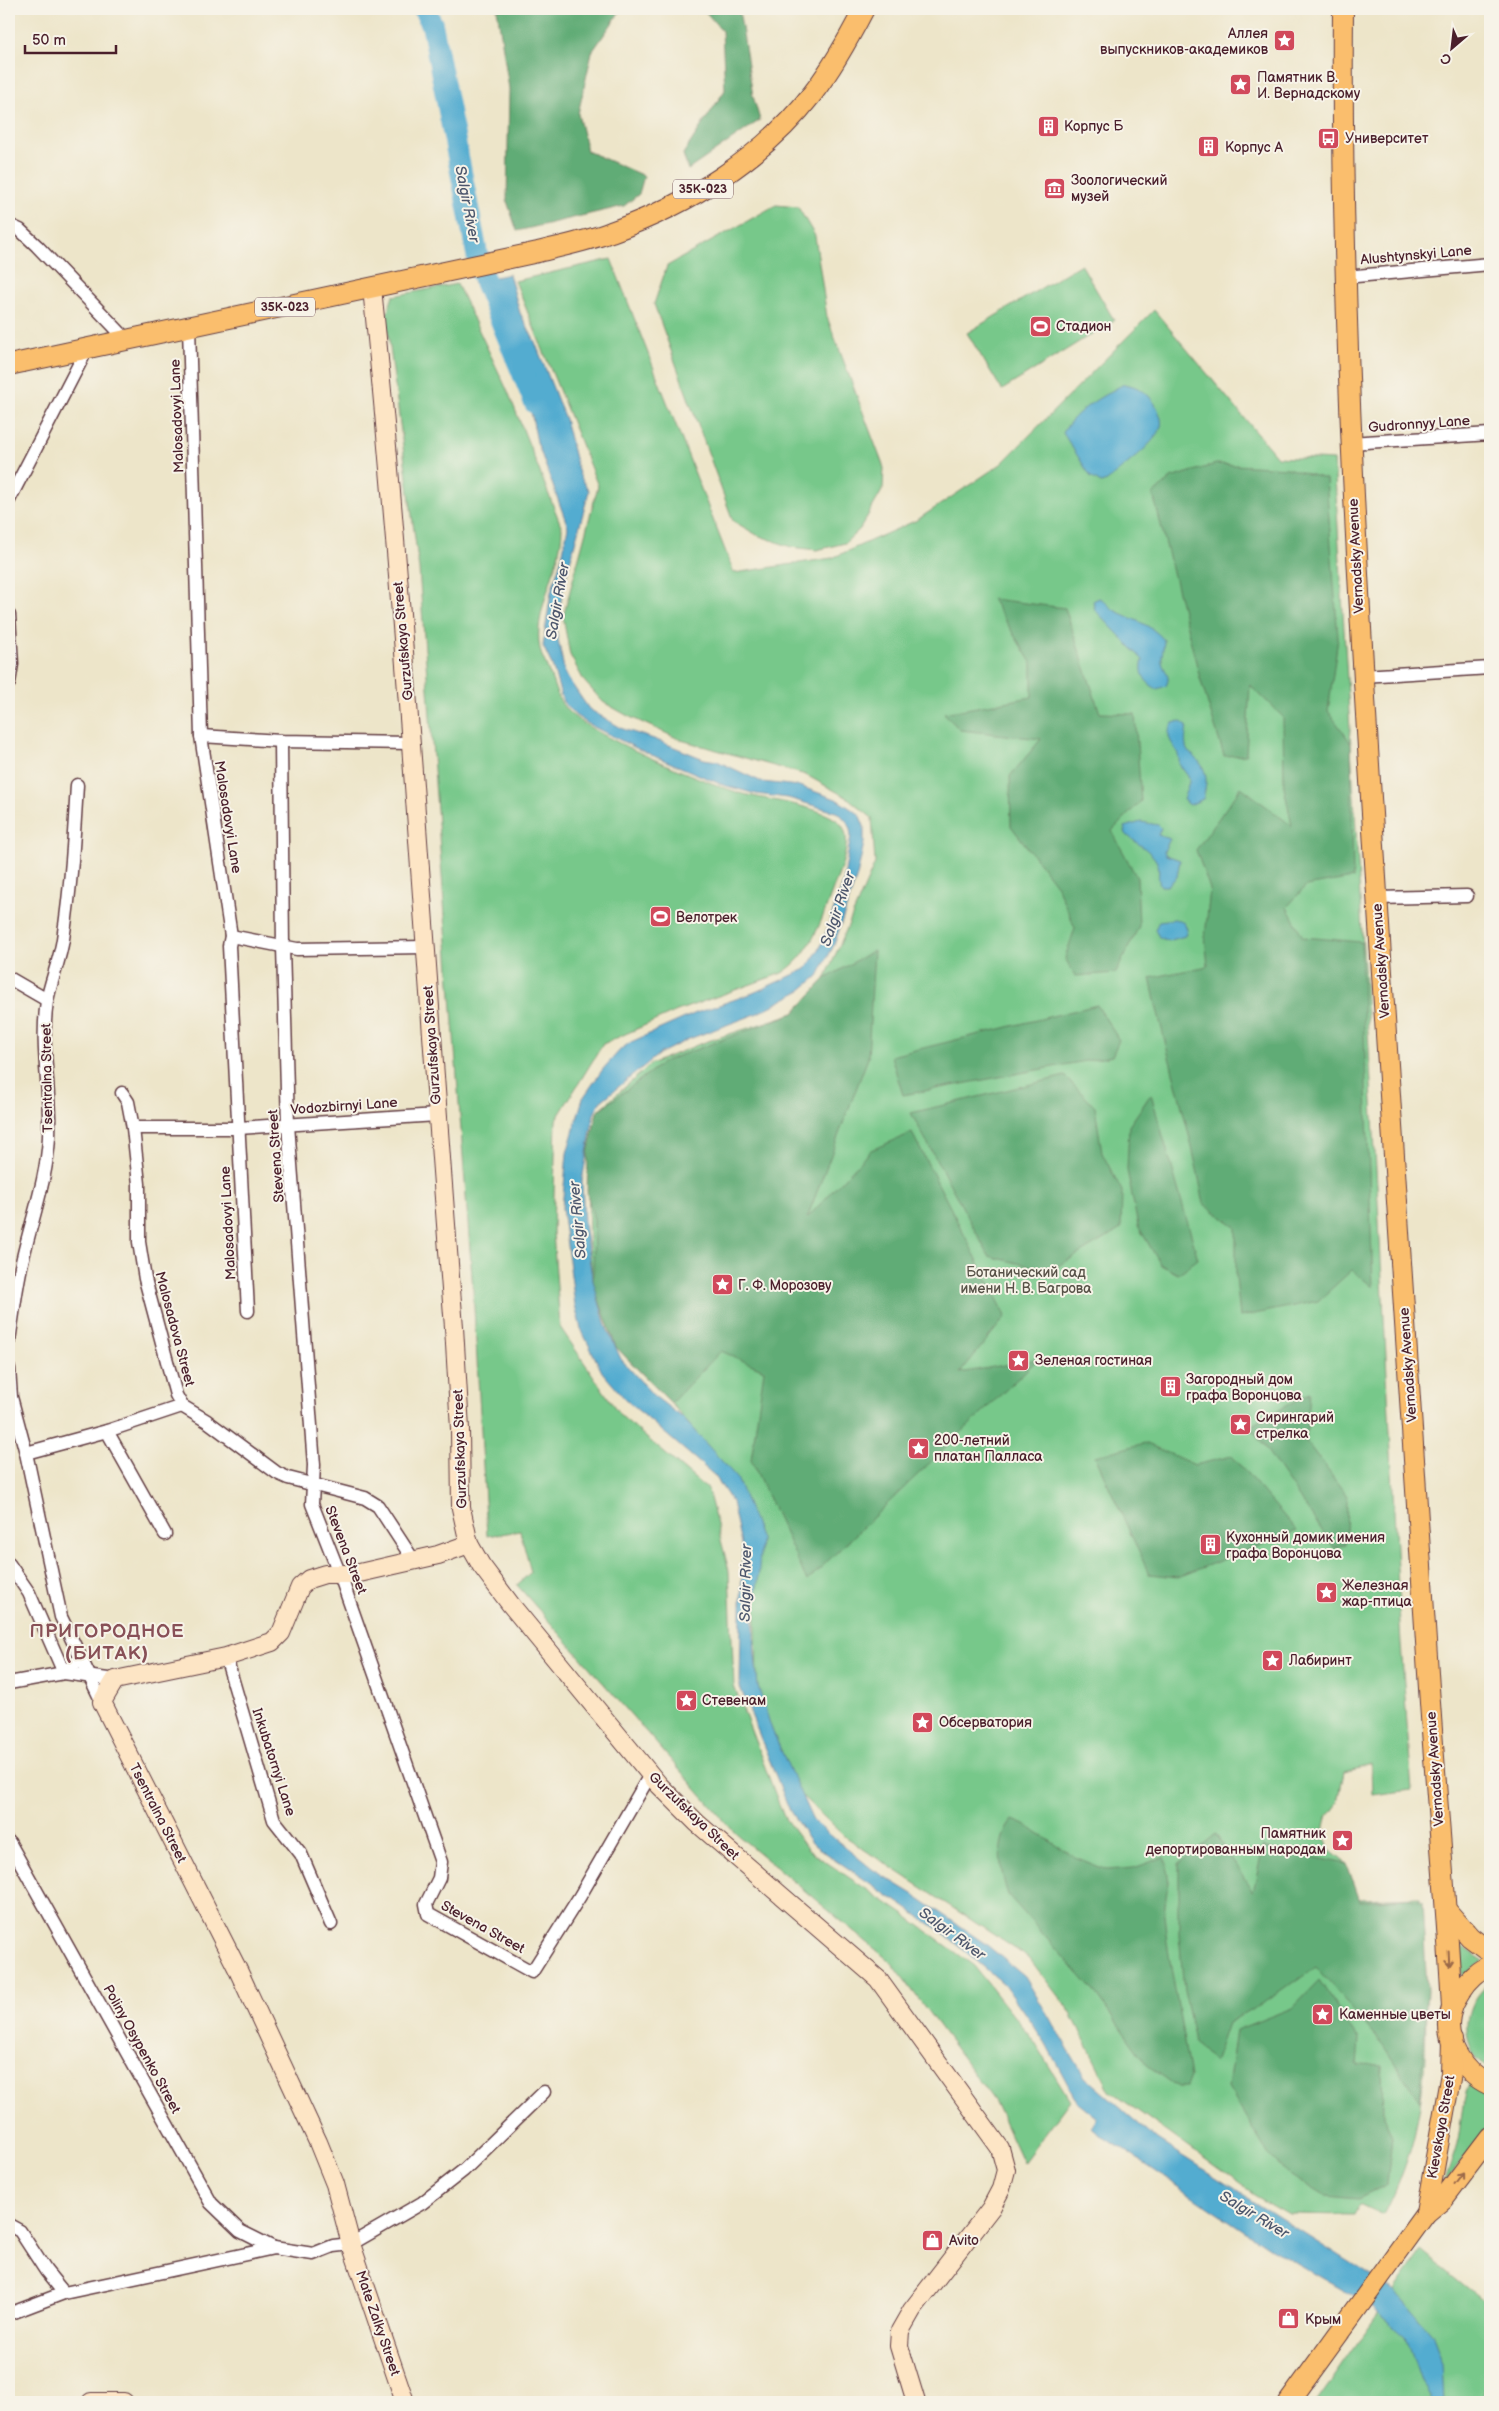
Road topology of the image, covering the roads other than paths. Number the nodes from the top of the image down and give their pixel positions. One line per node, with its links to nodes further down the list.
1 (864, 9): 6 (main road, 35К-023)
2 (1344, 9): 5 (main road, Vernadsky Avenue)
3 (9, 225): 8 (street)
4 (1490, 264): 5 (street, Alushtynskyi Lane)
5 (1345, 277): 12 (main road, Vernadsky Avenue)
6 (372, 288): 7 (main road, 35К-023); 20 (main road, Gurzufskaya Street)
7 (189, 327): 8 (main road, 35К-023); 18 (street, Malosadovyi Lane)
8 (127, 340): 9 (main road, 35К-023)
9 (87, 349): 10 (main road, 35К-023); 13 (street)
10 (9, 365)
11 (1490, 434): 12 (street, Gudronnyy Lane)
12 (1350, 443): 16 (main road, Vernadsky Avenue)
13 (9, 500)
14 (9, 615): 17 (street)
15 (1490, 668): 16 (street)
16 (1363, 676): 23 (main road, Vernadsky Avenue)
17 (9, 683)
18 (201, 736): 19 (street); 24 (street, Malosadovyi Lane)
19 (281, 741): 20 (street); 25 (street, Stevena Street)
20 (411, 742): 26 (main road, Gurzufskaya Street)
21 (77, 785): 28 (street, Tsentralna Street)
22 (1467, 896): 23 (street)
23 (1376, 898): 55 (main road, Vernadsky Avenue)
24 (231, 936): 25 (street); 33 (street, Malosadovyi Lane)
25 (282, 947): 26 (street); 31 (street, Stevena Street)
26 (425, 947): 30 (main road, Gurzufskaya Street)
27 (9, 978): 28 (street)
28 (48, 1000): 35 (street, Tsentralna Street)
29 (122, 1093): 32 (street, Malosadova Street)
30 (437, 1115): 31 (street, Vodozbirnyi Lane); 42 (main road, Gurzufskaya Street)
31 (288, 1126): 33 (street, Vodozbirnyi Lane); 40 (street, Stevena Street)
32 (133, 1128): 33 (street, Vodozbirnyi Lane); 37 (street, Malosadova Street)
33 (238, 1128): 34 (street, Malosadovyi Lane)
34 (248, 1311)
35 (9, 1341)
36 (9, 1369): 39 (street, Tsentralna Street)
37 (182, 1406): 38 (street); 40 (street, Malosadova Street)
38 (107, 1431): 39 (street); 41 (street)
39 (26, 1453): 47 (street, Tsentralna Street)
40 (313, 1484): 43 (street, Malosadova Street); 45 (street, Stevena Street)
41 (165, 1534)
42 (469, 1544): 43 (main road); 53 (main road, Gurzufskaya Street)
43 (414, 1561): 45 (main road)
44 (9, 1564): 48 (street)
45 (340, 1575): 46 (main road); 53 (street, Stevena Street)
46 (226, 1657): 50 (main road); 56 (street, Inkubatornyi Lane)
47 (81, 1658): 48 (street); 49 (street, Tsentralna Street)
48 (64, 1673): 49 (street); 51 (street)
49 (90, 1677): 50 (street); 52 (street, Tsentralna Street)
50 (115, 1680): 52 (main road)
51 (9, 1684)
52 (102, 1702): 66 (main road, Tsentralna Street)
53 (650, 1775): 73 (main road, Gurzufskaya Street)
54 (9, 1842): 67 (street, Poliny Osypenko Street)
55 (1447, 1911): 57 (main road); 59 (main road, Vernadsky Avenue, one-way to 59)
56 (331, 1924)
57 (1490, 1952)
58 (1490, 1966): 59 (main road)
59 (1452, 2008): 60 (main road, Kievskaya Street)
60 (1452, 2040): 61 (main road); 64 (main road, Kievskaya Street)
61 (1490, 2085)
62 (544, 2092): 66 (street)
63 (1490, 2137): 64 (main road, Kievskaya Street, one-way to 63)
64 (1426, 2213): 74 (main road, Kievskaya Street)
65 (9, 2225): 68 (street)
66 (351, 2244): 67 (street); 72 (main road, Mate Zalky Street)
67 (274, 2248): 68 (street)
68 (64, 2293): 69 (street)
69 (9, 2314)
70 (91, 2402): 71 (main road)
71 (124, 2402)
72 (405, 2402)
73 (916, 2402)
74 (1289, 2402)

